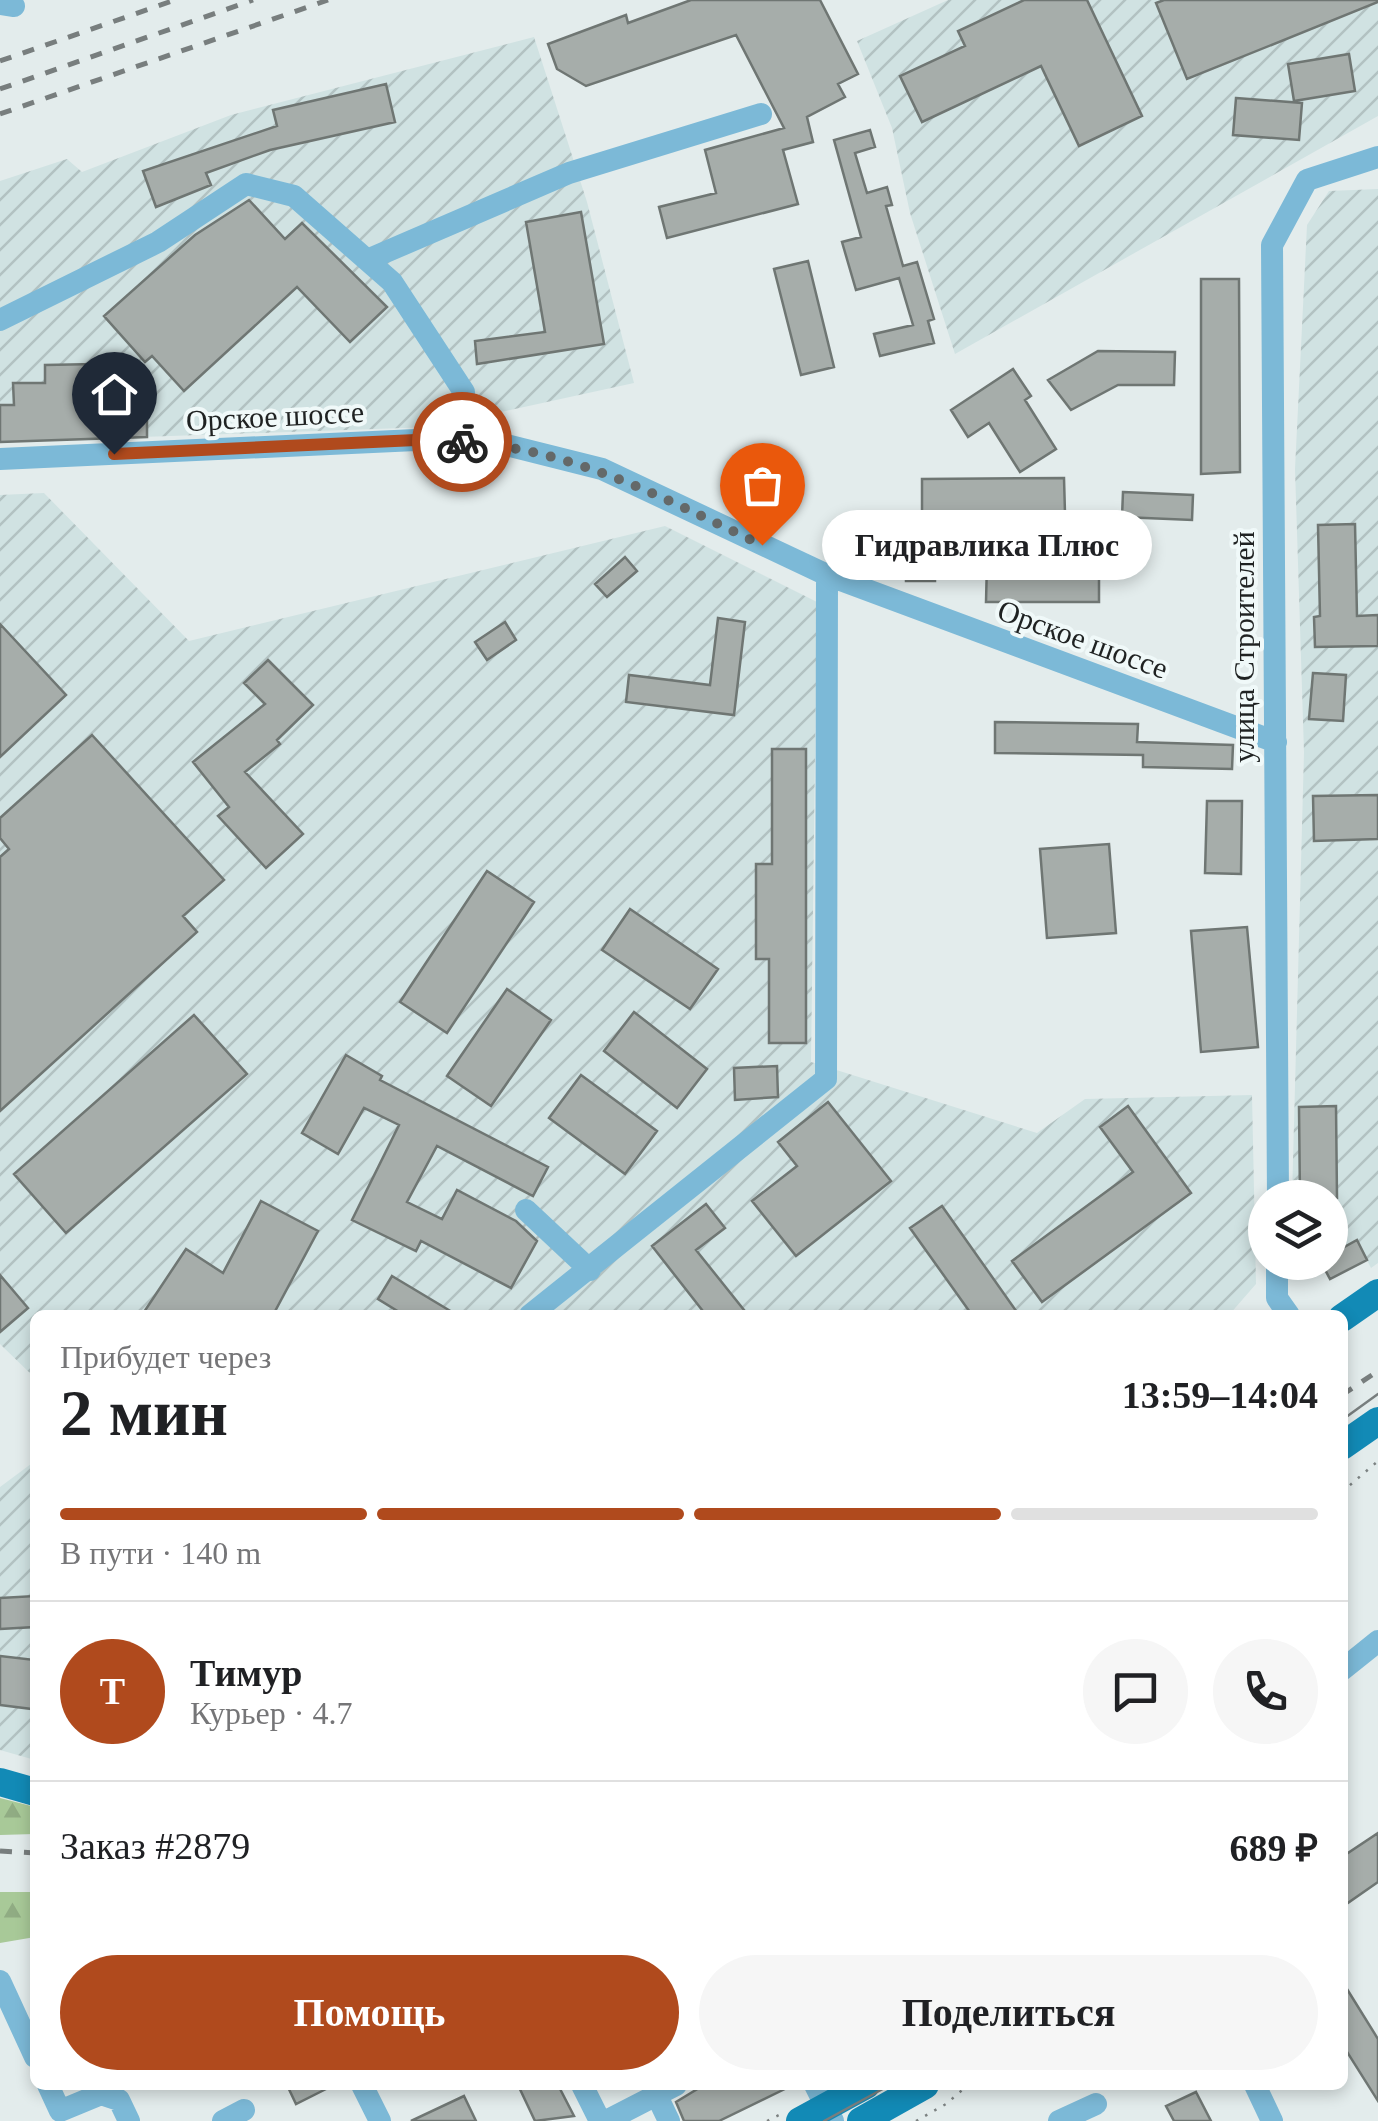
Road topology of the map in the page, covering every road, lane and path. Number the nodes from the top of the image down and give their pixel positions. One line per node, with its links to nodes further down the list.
1 (762, 114): 3 (street)
2 (1378, 157): 8 (street, улица Строителей)
3 (367, 260): 4 (street); 5 (street)
4 (0, 320)
5 (463, 442): 6 (street, Орское шоссе); 7 (street, Орское шоссе)
6 (0, 459)
7 (826, 575): 8 (street, Орское шоссе); 11 (street)
8 (1276, 742): 9 (street, улица Строителей)
9 (1278, 1180)
10 (526, 1210): 11 (street)
11 (590, 1270): 14 (street)
12 (1277, 1280): 15 (street)
13 (1378, 1293): 16 (main road)
14 (537, 1310)
15 (1285, 1310)
16 (1348, 1314)
17 (1378, 1422): 18 (main road)
18 (1348, 1442)
19 (1378, 1462): 20 (path)
20 (1348, 1487)
21 (1378, 1641): 22 (street)
22 (1348, 1665)
23 (0, 1782): 24 (main road)
24 (30, 1791)
25 (0, 1981): 26 (street)
26 (30, 2046)
27 (50, 2090): 37 (street)
28 (364, 2090): 40 (street)
29 (585, 2090): 41 (street)
30 (665, 2090): 41 (street); 42 (street)
31 (856, 2090): 36 (main road)
32 (916, 2090): 44 (main road)
33 (962, 2090): 45 (path)
34 (1257, 2090): 47 (street)
35 (1098, 2103): 46 (street)
36 (825, 2105): 43 (main road)
37 (124, 2110)
38 (244, 2110): 39 (street)
39 (222, 2121)
40 (380, 2121)
41 (603, 2121)
42 (669, 2121)
43 (800, 2121)
44 (862, 2121)
45 (916, 2121)
46 (1059, 2121)
47 (1272, 2121)

